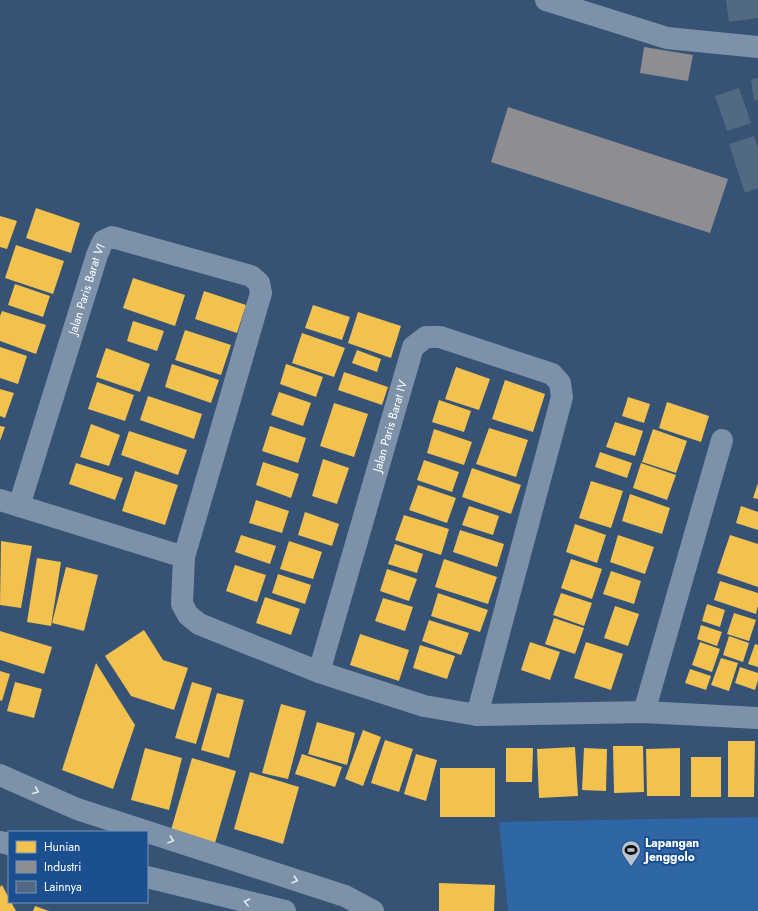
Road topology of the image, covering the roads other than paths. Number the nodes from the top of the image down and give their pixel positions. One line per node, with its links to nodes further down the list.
1 (546, 0): 2 (street)
2 (758, 47)
3 (722, 440): 7 (street)
4 (10, 503): 5 (street); 5 (street, Jalan Paris Barat VI)
5 (184, 557): 6 (street)
6 (319, 672): 8 (street); 8 (street, Jalan Paris Barat IV)
7 (644, 712): 8 (street); 9 (street)
8 (477, 715)
9 (758, 718)
10 (0, 775): 11 (street, one-way to 11)
11 (145, 831)
12 (148, 832): 15 (street, one-way to 15)
13 (148, 877): 14 (street, one-way to 13)
14 (285, 911)
15 (373, 911)

